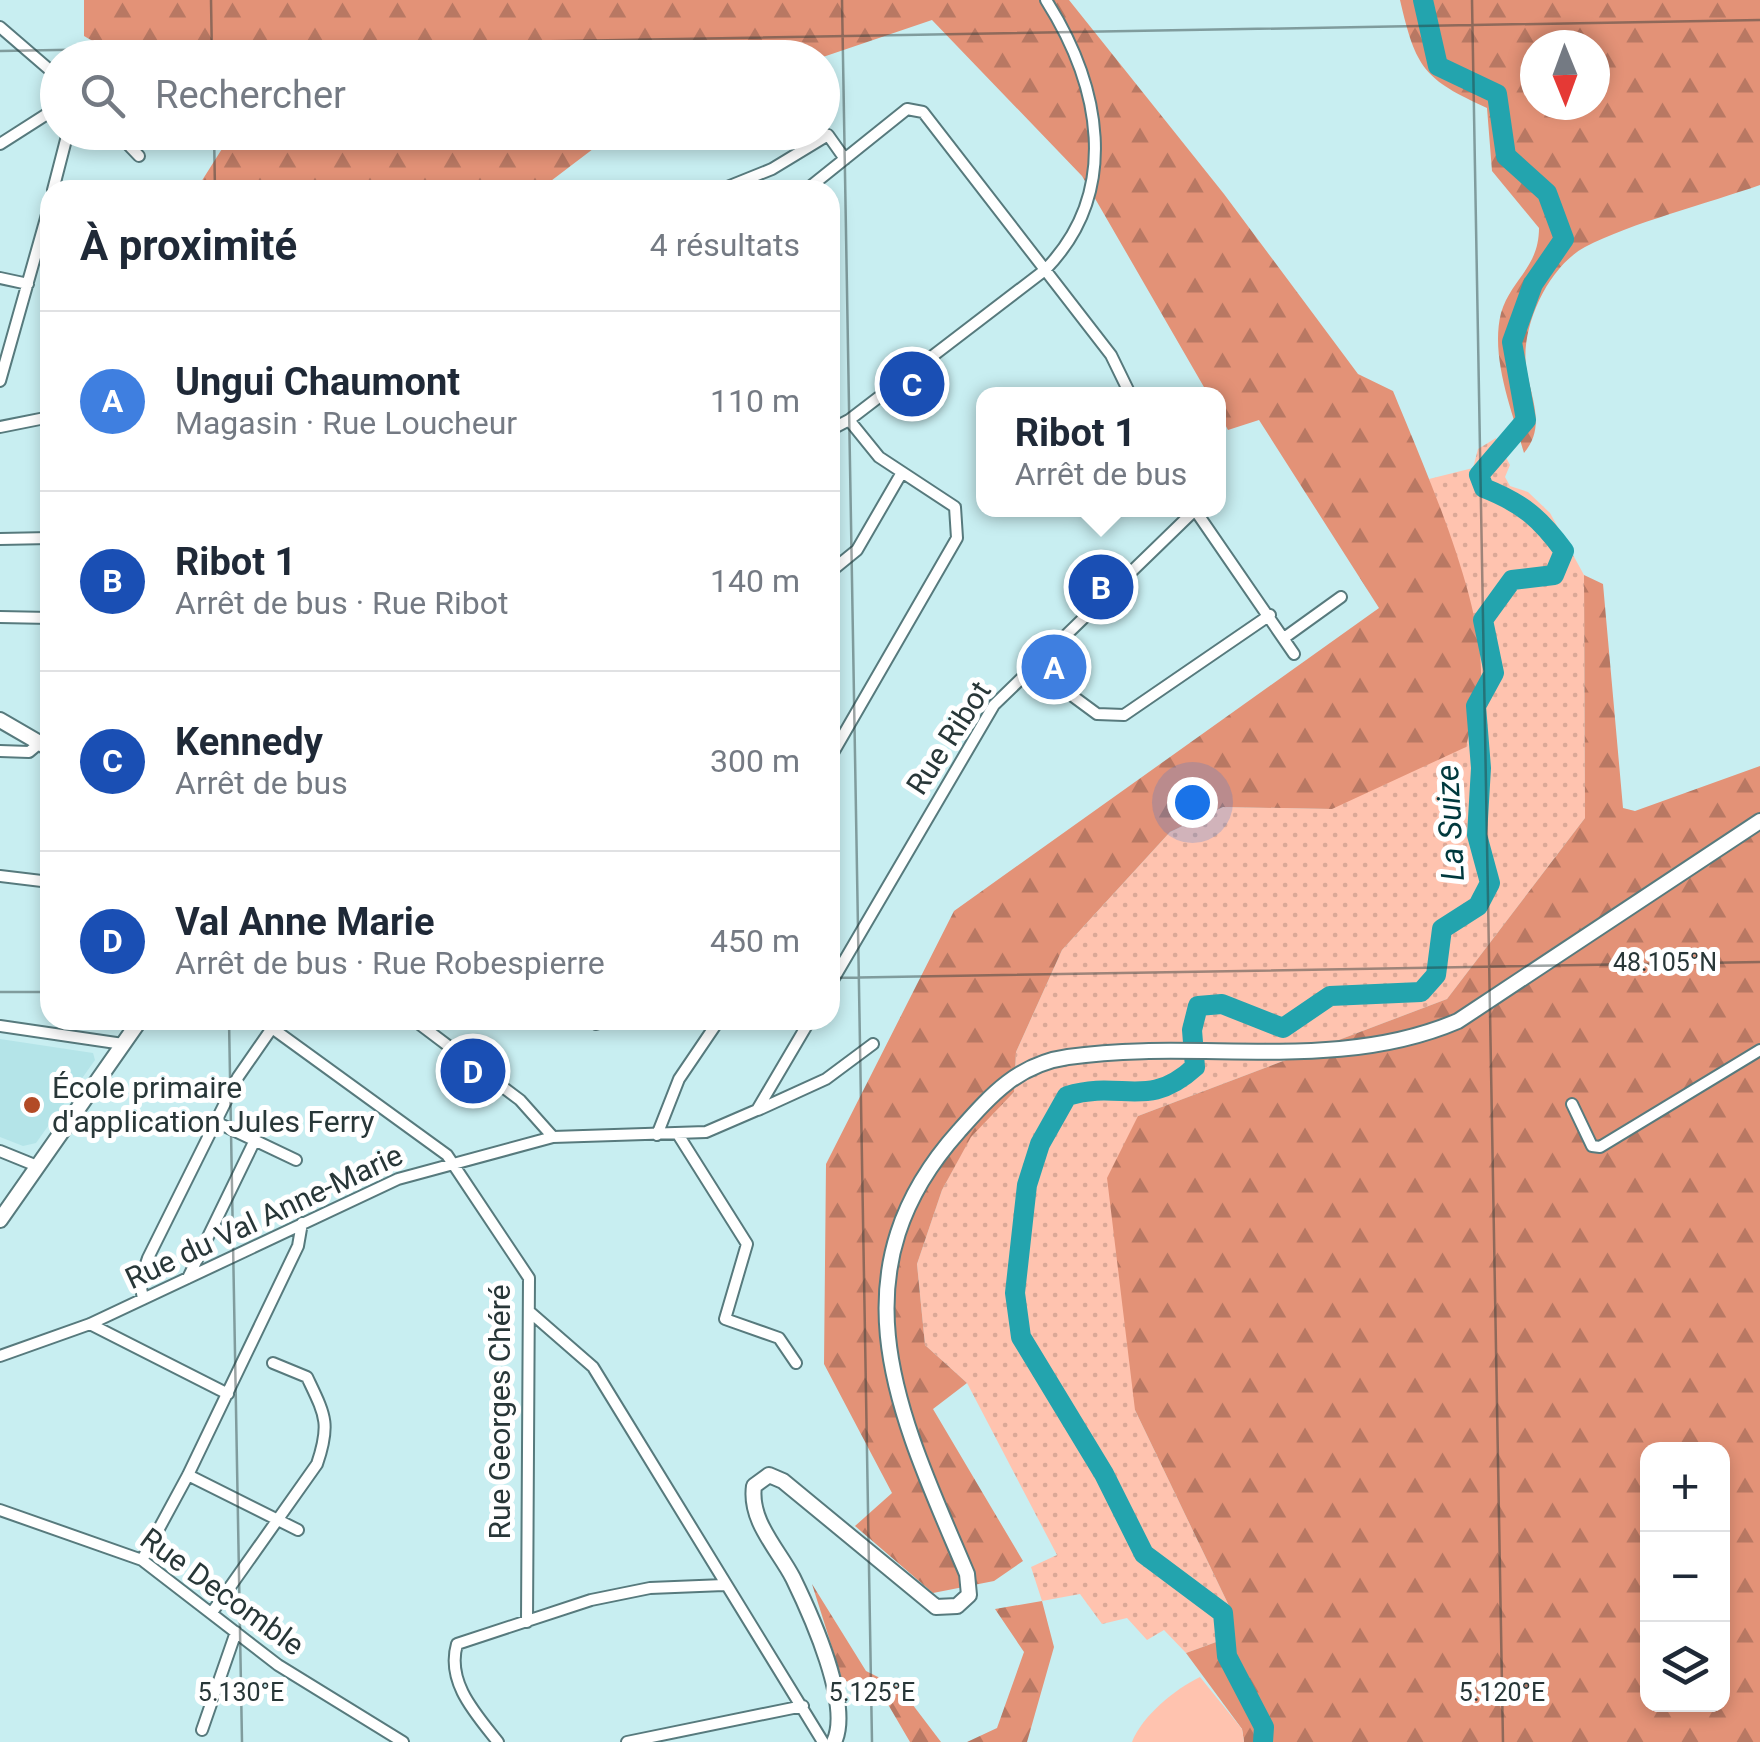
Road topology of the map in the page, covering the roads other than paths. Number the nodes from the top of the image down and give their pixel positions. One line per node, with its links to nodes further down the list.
1 (1046, 0): 16 (street)
2 (0, 27): 3 (street)
3 (40, 61)
4 (40, 119): 5 (street)
5 (0, 144)
6 (64, 150): 12 (street)
7 (133, 150): 10 (street)
8 (802, 150): 13 (street)
9 (838, 150): 11 (street)
10 (139, 156)
11 (844, 159): 14 (street); 16 (street)
12 (56, 180)
13 (745, 180)
14 (818, 180)
15 (40, 240): 18 (street)
16 (1045, 270): 20 (street); 22 (street)
17 (0, 278): 18 (street)
18 (28, 284): 19 (street)
19 (0, 381)
20 (1126, 387)
21 (40, 419): 24 (street)
22 (849, 420): 23 (street); 25 (street)
23 (840, 425)
24 (0, 427)
25 (901, 474): 30 (street); 39 (street)
26 (1188, 517): 37 (street, Rue Ribot)
27 (1200, 517): 32 (street)
28 (40, 538): 29 (street)
29 (0, 539)
30 (840, 564)
31 (1340, 597): 35 (street)
32 (1270, 615): 35 (street); 37 (street)
33 (0, 617): 34 (street)
34 (40, 618)
35 (1284, 638): 36 (street)
36 (1294, 654)
37 (1032, 666): 46 (street, Rue Ribot)
38 (0, 720): 40 (main road)
39 (840, 741)
40 (40, 742)
41 (40, 747): 42 (street)
42 (0, 751)
43 (1760, 821): 93 (main road)
44 (0, 876): 45 (street)
45 (40, 881)
46 (840, 968)
47 (0, 1026): 54 (street)
48 (133, 1030): 54 (main road)
49 (271, 1030): 59 (street)
50 (275, 1030): 66 (street, Rue Georges Chéré)
51 (427, 1030): 62 (street)
52 (711, 1030): 60 (street)
53 (804, 1030): 58 (street)
54 (123, 1044): 67 (main road)
55 (873, 1044): 58 (street)
56 (1760, 1050): 57 (street)
57 (1572, 1104)
58 (757, 1110): 61 (street)
59 (218, 1123): 63 (street); 71 (street)
60 (658, 1135): 61 (street, Rue du Val Anne-Marie); 62 (street, Rue du Val Anne-Marie)
61 (679, 1136): 76 (street)
62 (553, 1137): 66 (street, Rue du Val Anne-Marie)
63 (255, 1140): 65 (street); 70 (street)
64 (0, 1151): 67 (street)
65 (296, 1160)
66 (454, 1163): 69 (street, Rue du Val Anne-Marie); 72 (street, Rue Georges Chéré)
67 (37, 1166): 68 (main road)
68 (0, 1220)
69 (302, 1223): 70 (street, Rue du Val Anne-Marie); 77 (street)
70 (188, 1279): 71 (street, Rue du Val Anne-Marie)
71 (143, 1300): 73 (street, Rue du Val Anne-Marie)
72 (530, 1312): 83 (street); 85 (street, Rue Georges Chéré)
73 (90, 1324): 74 (street, Rue du Val Anne-Marie); 77 (street)
74 (0, 1356)
75 (274, 1363): 80 (street)
76 (796, 1363)
77 (228, 1394): 78 (street)
78 (188, 1475): 80 (street); 82 (street)
79 (0, 1510): 82 (street, Rue Decomble)
80 (278, 1520): 81 (street); 84 (street)
81 (298, 1530)
82 (142, 1560): 84 (street, Rue Decomble)
83 (724, 1584): 85 (street); 87 (street)
84 (214, 1612): 86 (street, Rue Decomble)
85 (526, 1622): 90 (street)
86 (236, 1632): 88 (street); 89 (street, Rue Decomble)
87 (803, 1706): 91 (street); 92 (street)
88 (202, 1730)
89 (403, 1742)
90 (498, 1742)
91 (628, 1742)
92 (823, 1742)
93 (834, 1742)

